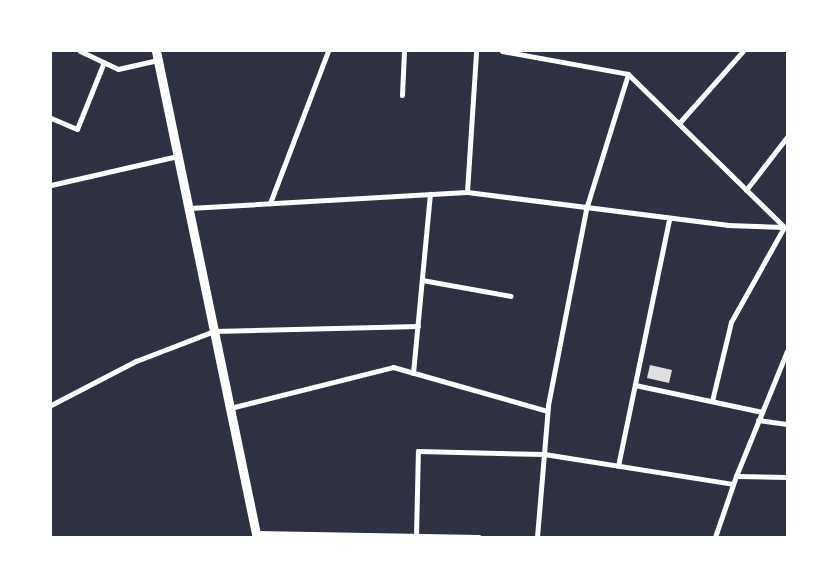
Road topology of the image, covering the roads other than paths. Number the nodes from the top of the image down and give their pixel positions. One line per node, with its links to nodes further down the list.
1 (80, 51): 8 (street)
2 (328, 51): 19 (street)
3 (404, 51): 10 (street)
4 (476, 51): 17 (street)
5 (502, 51): 9 (street)
6 (743, 51): 12 (street)
7 (157, 56): 8 (street); 14 (street)
8 (104, 62): 11 (street)
9 (628, 74): 12 (street); 21 (street)
10 (402, 95)
11 (51, 118)
12 (680, 122): 16 (street)
13 (787, 137): 16 (street)
14 (178, 156): 15 (street); 20 (street)
15 (51, 185)
16 (746, 190): 23 (street)
17 (468, 192): 18 (street); 21 (street)
18 (430, 194): 19 (street); 24 (street)
19 (270, 203): 20 (street)
20 (189, 208): 27 (street)
21 (586, 209): 22 (street); 34 (street)
22 (669, 218): 23 (street); 30 (street)
23 (785, 228): 31 (street)
24 (422, 280): 25 (street); 26 (street)
25 (511, 296)
26 (418, 326): 27 (street); 29 (street)
27 (214, 331): 32 (street); 33 (street)
28 (787, 350): 35 (street)
29 (414, 373): 33 (street); 34 (street)
30 (634, 386): 31 (street); 39 (street)
31 (712, 401): 35 (street)
32 (51, 405)
33 (230, 408): 43 (street)
34 (547, 411): 38 (street)
35 (762, 412): 36 (street)
36 (758, 420): 37 (street); 40 (street)
37 (787, 424)
38 (544, 454): 39 (street); 44 (street); 46 (street)
39 (618, 466): 42 (street)
40 (736, 476): 41 (street); 42 (street)
41 (787, 476)
42 (733, 484): 47 (street)
43 (256, 535): 44 (street)
44 (416, 536): 45 (street)
45 (479, 537)
46 (537, 537)
47 (715, 537)

